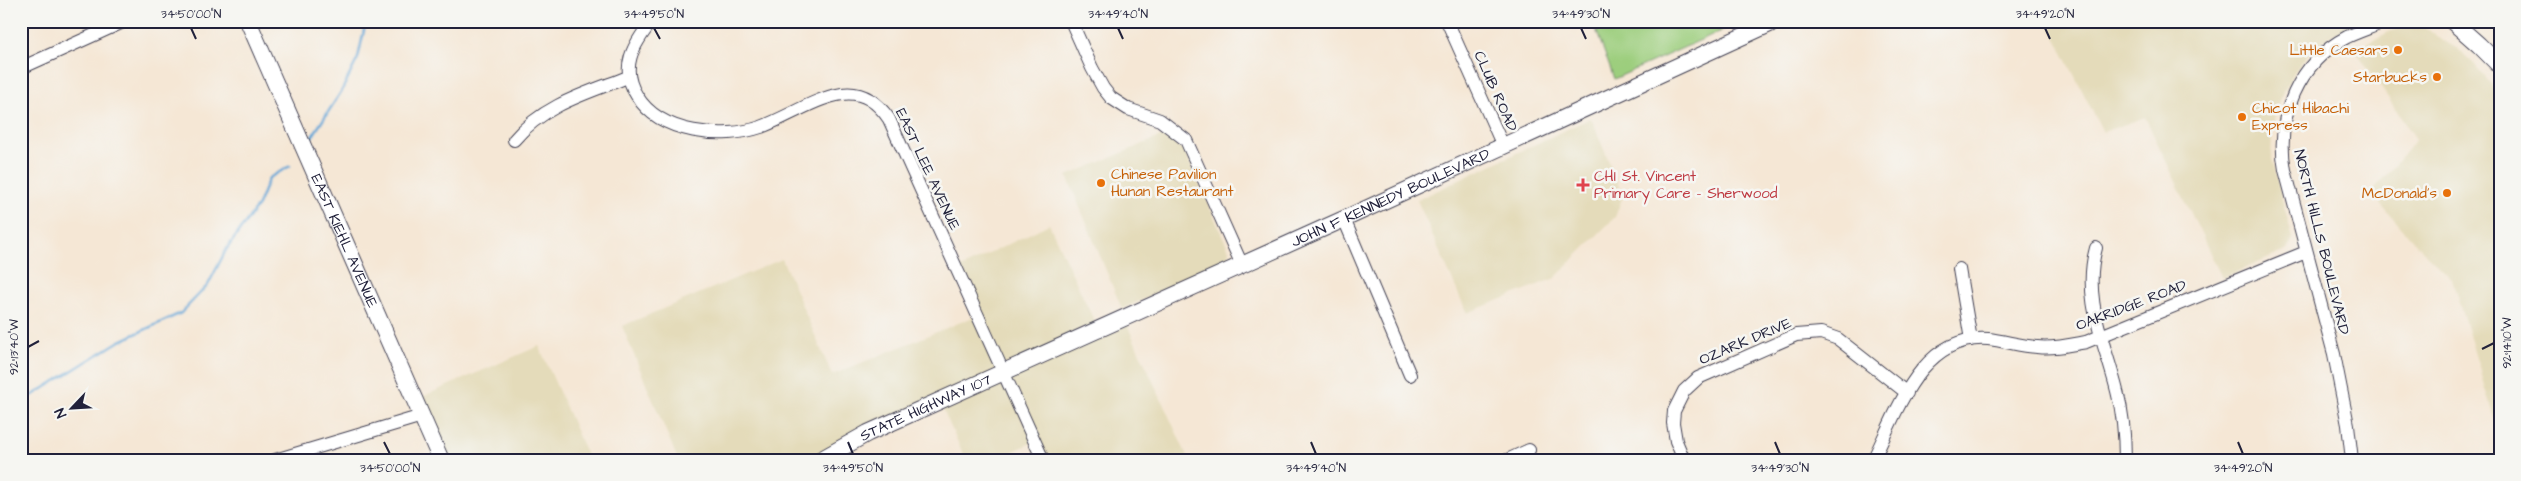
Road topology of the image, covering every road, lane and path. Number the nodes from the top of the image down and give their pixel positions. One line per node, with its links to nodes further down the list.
1 (125, 21): 10 (street)
2 (248, 21): 24 (main road, EAST KIEHL AVENUE)
3 (652, 21): 11 (street)
4 (1071, 21): 17 (street)
5 (1447, 21): 13 (street, CLUB ROAD)
6 (1776, 21): 13 (main road, JOHN F KENNEDY BOULEVARD)
7 (2386, 21): 16 (street, NORTH HILLS BOULEVARD)
8 (2452, 21): 9 (main road)
9 (2500, 66)
10 (21, 68)
11 (628, 77): 12 (street); 21 (street, EAST LEE AVENUE)
12 (514, 140)
13 (1503, 146): 14 (main road, JOHN F KENNEDY BOULEVARD)
14 (1344, 220): 17 (main road, JOHN F KENNEDY BOULEVARD); 22 (street)
15 (2096, 248): 19 (street)
16 (2306, 252): 19 (street, OAKRIDGE ROAD); 34 (street, NORTH HILLS BOULEVARD)
17 (1242, 265): 21 (main road, JOHN F KENNEDY BOULEVARD)
18 (1959, 270): 20 (street)
19 (2100, 337): 20 (street, OAKRIDGE ROAD); 33 (street)
20 (1971, 340): 23 (street, OAKRIDGE ROAD)
21 (1004, 371): 28 (main road, STATE HIGHWAY 107); 29 (street, EAST LEE AVENUE)
22 (1410, 375)
23 (1906, 393): 31 (street, OZARK DRIVE); 32 (street, OAKRIDGE ROAD)
24 (422, 416): 26 (street); 27 (main road, EAST KIEHL AVENUE)
25 (1529, 450): 30 (street)
26 (275, 460)
27 (441, 460)
28 (820, 460)
29 (1043, 460)
30 (1507, 460)
31 (1684, 460)
32 (1874, 460)
33 (2125, 460)
34 (2352, 460)

